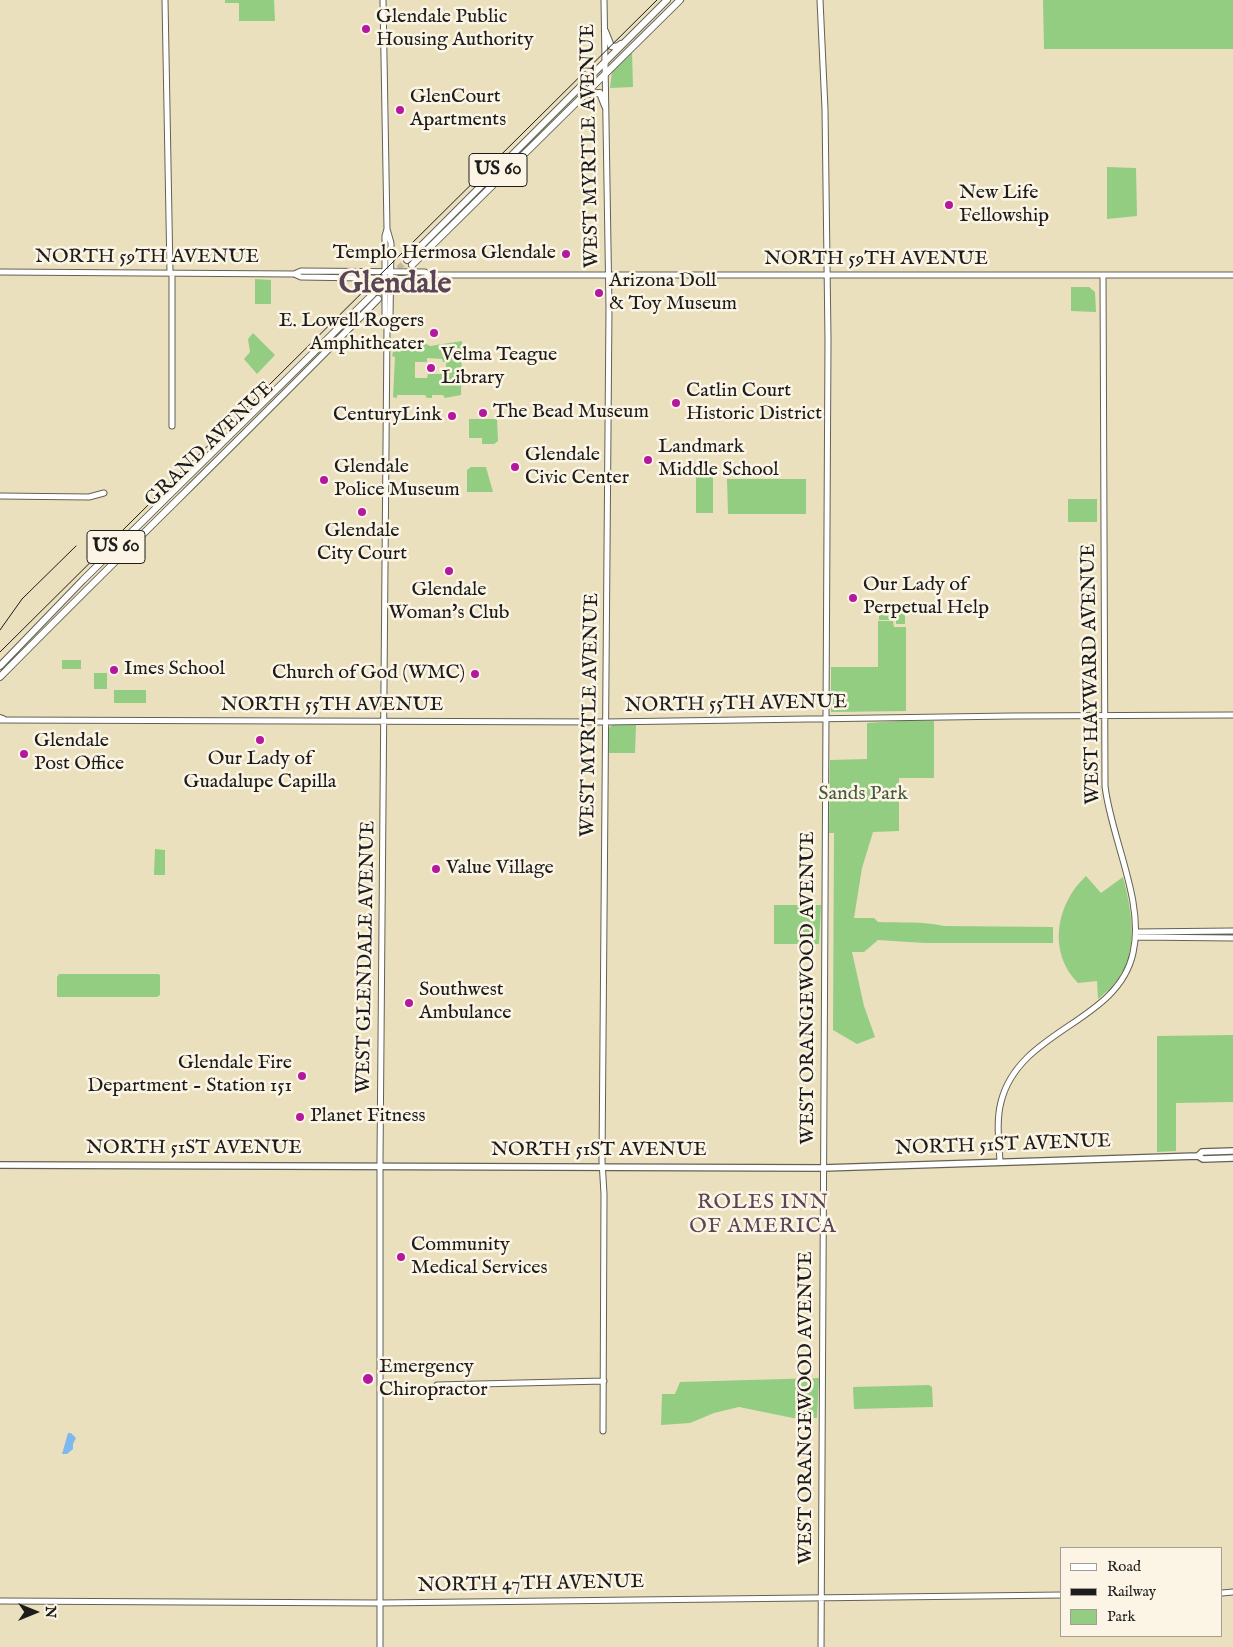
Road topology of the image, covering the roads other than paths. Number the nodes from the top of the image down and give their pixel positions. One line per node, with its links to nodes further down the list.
1 (165, 0): 15 (street)
2 (383, 0): 13 (street, WEST GLENDALE AVENUE)
3 (604, 0): 7 (street, WEST MYRTLE AVENUE)
4 (667, 0): 8 (highway, US 60)
5 (680, 0): 10 (highway, US 60)
6 (820, 0): 21 (street, WEST ORANGEWOOD AVENUE)
7 (604, 31): 8 (highway); 9 (street, WEST MYRTLE AVENUE)
8 (628, 38): 9 (highway, US 60)
9 (605, 62): 10 (street, WEST MYRTLE AVENUE); 11 (highway, US 60)
10 (605, 75): 11 (highway, US 60); 12 (street, WEST MYRTLE AVENUE)
11 (586, 95): 12 (highway)
12 (605, 106): 18 (street, WEST MYRTLE AVENUE)
13 (388, 271): 16 (street, NORTH 59TH AVENUE); 17 (street, NORTH 59TH AVENUE); 23 (street, WEST GLENDALE AVENUE)
14 (0, 272): 15 (street, NORTH 59TH AVENUE)
15 (171, 273): 16 (street, NORTH 59TH AVENUE); 26 (street)
16 (294, 274): 22 (street, NORTH 59TH AVENUE)
17 (429, 275): 18 (street, NORTH 59TH AVENUE); 23 (street, NORTH 59TH AVENUE)
18 (608, 275): 21 (street, NORTH 59TH AVENUE); 36 (street, WEST MYRTLE AVENUE)
19 (1104, 275): 20 (street, NORTH 59TH AVENUE); 21 (street, NORTH 59TH AVENUE); 31 (street, WEST HAYWARD AVENUE)
20 (1233, 275)
21 (828, 276): 33 (street, WEST ORANGEWOOD AVENUE)
22 (356, 278): 23 (street, NORTH 59TH AVENUE); 24 (street)
23 (388, 278): 24 (street, WEST GLENDALE AVENUE); 25 (street, WEST GLENDALE AVENUE)
24 (379, 296): 25 (street, WEST GLENDALE AVENUE); 29 (highway, GRAND AVENUE / US 60); 30 (highway, GRAND AVENUE / US 60)
25 (387, 328): 35 (street, WEST GLENDALE AVENUE)
26 (172, 426)
27 (104, 494): 28 (street)
28 (0, 496)
29 (0, 666)
30 (0, 677)
31 (1104, 715): 32 (street, NORTH 55TH AVENUE); 33 (street, NORTH 55TH AVENUE); 38 (street, WEST HAYWARD AVENUE)
32 (1233, 715)
33 (827, 718): 36 (street, NORTH 55TH AVENUE); 47 (street, WEST ORANGEWOOD AVENUE)
34 (1, 719): 35 (street, NORTH 55TH AVENUE)
35 (385, 722): 36 (street, NORTH 55TH AVENUE); 45 (street, WEST GLENDALE AVENUE)
36 (606, 722): 46 (street, WEST MYRTLE AVENUE)
37 (1233, 931): 38 (street)
38 (1136, 934): 39 (street); 43 (street, WEST HAYWARD AVENUE)
39 (1233, 938)
40 (1233, 1151): 41 (main road, NORTH 51ST AVENUE)
41 (1198, 1156): 42 (main road, NORTH 51ST AVENUE); 43 (main road, NORTH 51ST AVENUE)
42 (1233, 1158)
43 (1000, 1162): 47 (main road, NORTH 51ST AVENUE)
44 (0, 1165): 45 (main road, NORTH 51ST AVENUE)
45 (380, 1166): 46 (main road, NORTH 51ST AVENUE); 54 (street, WEST GLENDALE AVENUE)
46 (602, 1167): 47 (main road, NORTH 51ST AVENUE); 48 (street, WEST MYRTLE AVENUE)
47 (823, 1168): 52 (street, WEST ORANGEWOOD AVENUE)
48 (604, 1381): 49 (street); 50 (street, WEST MYRTLE AVENUE)
49 (437, 1386)
50 (603, 1430)
51 (1060, 1595): 52 (street, NORTH 47TH AVENUE)
52 (822, 1597): 54 (street, NORTH 47TH AVENUE); 56 (street, WEST ORANGEWOOD AVENUE)
53 (0, 1601): 54 (street, NORTH 47TH AVENUE)
54 (380, 1602): 55 (street, WEST GLENDALE AVENUE)
55 (380, 1647)
56 (821, 1647)

